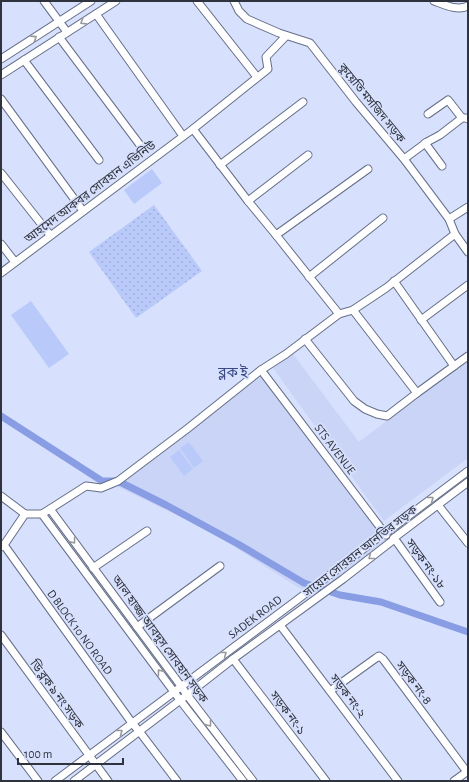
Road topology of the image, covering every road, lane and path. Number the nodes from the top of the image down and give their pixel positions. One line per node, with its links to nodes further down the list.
1 (44, 1): 9 (street)
2 (91, 1): 9 (street)
3 (116, 1): 8 (street)
4 (197, 1): 16 (street)
5 (234, 1): 11 (street, কুয়েতি মসজিদ সড়ক)
6 (434, 1): 7 (street)
7 (468, 6)
8 (96, 14): 10 (street, one-way to 10); 22 (street)
9 (59, 22): 10 (street); 13 (street, one-way to 9)
10 (67, 32): 12 (street)
11 (286, 36): 16 (street); 26 (street, কুয়েতি মসজিদ সড়ক)
12 (59, 37): 14 (street); 23 (street)
13 (1, 59)
14 (24, 60): 15 (street); 27 (street)
15 (2, 72)
16 (258, 77): 21 (street, আহমেদ আকবর সোবহান এভিনিউ)
17 (1, 99): 34 (street)
18 (303, 102): 28 (street)
19 (428, 114): 20 (street)
20 (465, 119): 24 (street)
21 (193, 129): 22 (street, আহমেদ আকবর সোবহান এভিনিউ); 28 (street)
22 (183, 136): 34 (street, আহমেদ আকবর সোবহান এভিনিউ)
23 (140, 144)
24 (425, 144): 26 (street); 29 (street)
25 (308, 155): 32 (street)
26 (404, 159): 36 (street, কুয়েতি মসজিদ সড়ক)
27 (99, 160)
28 (220, 165): 32 (street)
29 (442, 166)
30 (368, 169): 39 (street)
31 (1, 173): 38 (street)
32 (248, 201): 39 (street)
33 (468, 207): 36 (street)
34 (83, 211): 38 (street, আহমেদ আকবর সোবহান এভিনিউ)
35 (383, 218): 44 (street)
36 (449, 219): 37 (street, কুয়েতি মসজিদ সড়ক)
37 (454, 234): 41 (street, কুয়েতি মসজিদ সড়ক); 45 (street)
38 (50, 235): 42 (street, আহমেদ আকবর সোবহান এভিনিউ)
39 (276, 235): 44 (street)
40 (1, 244): 42 (street)
41 (468, 252)
42 (15, 262): 43 (street, আহমেদ আকবর সোবহান এভিনিউ)
43 (1, 273)
44 (309, 277): 48 (street)
45 (394, 281): 47 (street); 49 (street)
46 (468, 285): 49 (street)
47 (353, 310): 48 (street); 54 (street)
48 (339, 314): 50 (street)
49 (421, 320): 52 (street)
50 (305, 339): 53 (street); 54 (street)
51 (468, 356): 52 (street)
52 (454, 366): 54 (street)
53 (261, 370): 59 (street); 63 (street, STS AVENUE)
54 (416, 393)
55 (468, 471): 63 (street, SADEK ROAD, one-way to 55)
56 (468, 482): 58 (street, সায়েম সোবহান আনভির সড়ক)
57 (1, 496): 60 (street)
58 (438, 505): 64 (street, সায়েম সোবহান আনভির সড়ক); 65 (street)
59 (50, 509): 61 (street); 68 (street, আল হাজ্জ আবদুস সোবহান সড়ক, one-way to 68)
60 (25, 514): 61 (street); 66 (street)
61 (42, 514): 75 (street, one-way to 61)
62 (147, 531): 68 (street)
63 (384, 533): 64 (street, STS AVENUE); 74 (street, SADEK ROAD, one-way to 63)
64 (393, 539): 69 (street, সড়ক নং-১৮); 70 (street, সায়েম সোবহান আনভির সড়ক, one-way to 70)
65 (468, 543)
66 (3, 546): 79 (street, D BLOCK 10 NO ROAD)
67 (220, 566): 71 (street)
68 (94, 568): 71 (street, আল হাজ্জ আবদুস সোবহান সড়ক)
69 (440, 602)
70 (280, 625): 73 (street, সায়েম সোবহান আনভির সড়ক); 76 (street, সড়ক নং-২)
71 (138, 627): 74 (street, আল হাজ্জ আবদুস সোবহান সড়ক)
72 (1, 636): 82 (street, ডি ব্লক ৯ নং সড়ক)
73 (233, 659): 77 (street, সায়েম সোবহান আনভির সড়ক); 93 (street, সড়ক নং-১)
74 (181, 686): 75 (street, SADEK ROAD); 77 (street, আল হাজ্জ আবদুস সোবহান সড়ক)
75 (174, 691): 78 (street); 79 (street, SADEK ROAD)
76 (330, 691): 84 (street, সড়ক নং-৪); 94 (street, সড়ক নং-২)
77 (187, 695): 78 (street, সায়েম সোবহান আনভির সড়ক); 92 (street, আল হাজ্জ আবদুস সোবহান সড়ক, one-way to 92)
78 (180, 700): 81 (street, সায়েম সোবহান আনভির সড়ক); 91 (street)
79 (132, 724): 81 (street, D BLOCK 10 NO ROAD); 82 (street, SADEK ROAD, one-way to 79)
80 (1, 732): 86 (street)
81 (139, 732): 83 (street, সায়েম সোবহান আনভির সড়ক); 90 (street, D BLOCK 10 NO ROAD)
82 (89, 756): 83 (street, ডি ব্লক ৯ নং সড়ক); 87 (street, SADEK ROAD)
83 (96, 765): 88 (street, সায়েম সোবহান আনভির সড়ক); 89 (street, ডি ব্লক ৯ নং সড়ক)
84 (467, 771): 85 (street)
85 (457, 780)
86 (38, 781)
87 (55, 781)
88 (74, 781)
89 (108, 781)
90 (177, 781)
91 (243, 781)
92 (253, 781)
93 (326, 781)
94 (398, 781)

